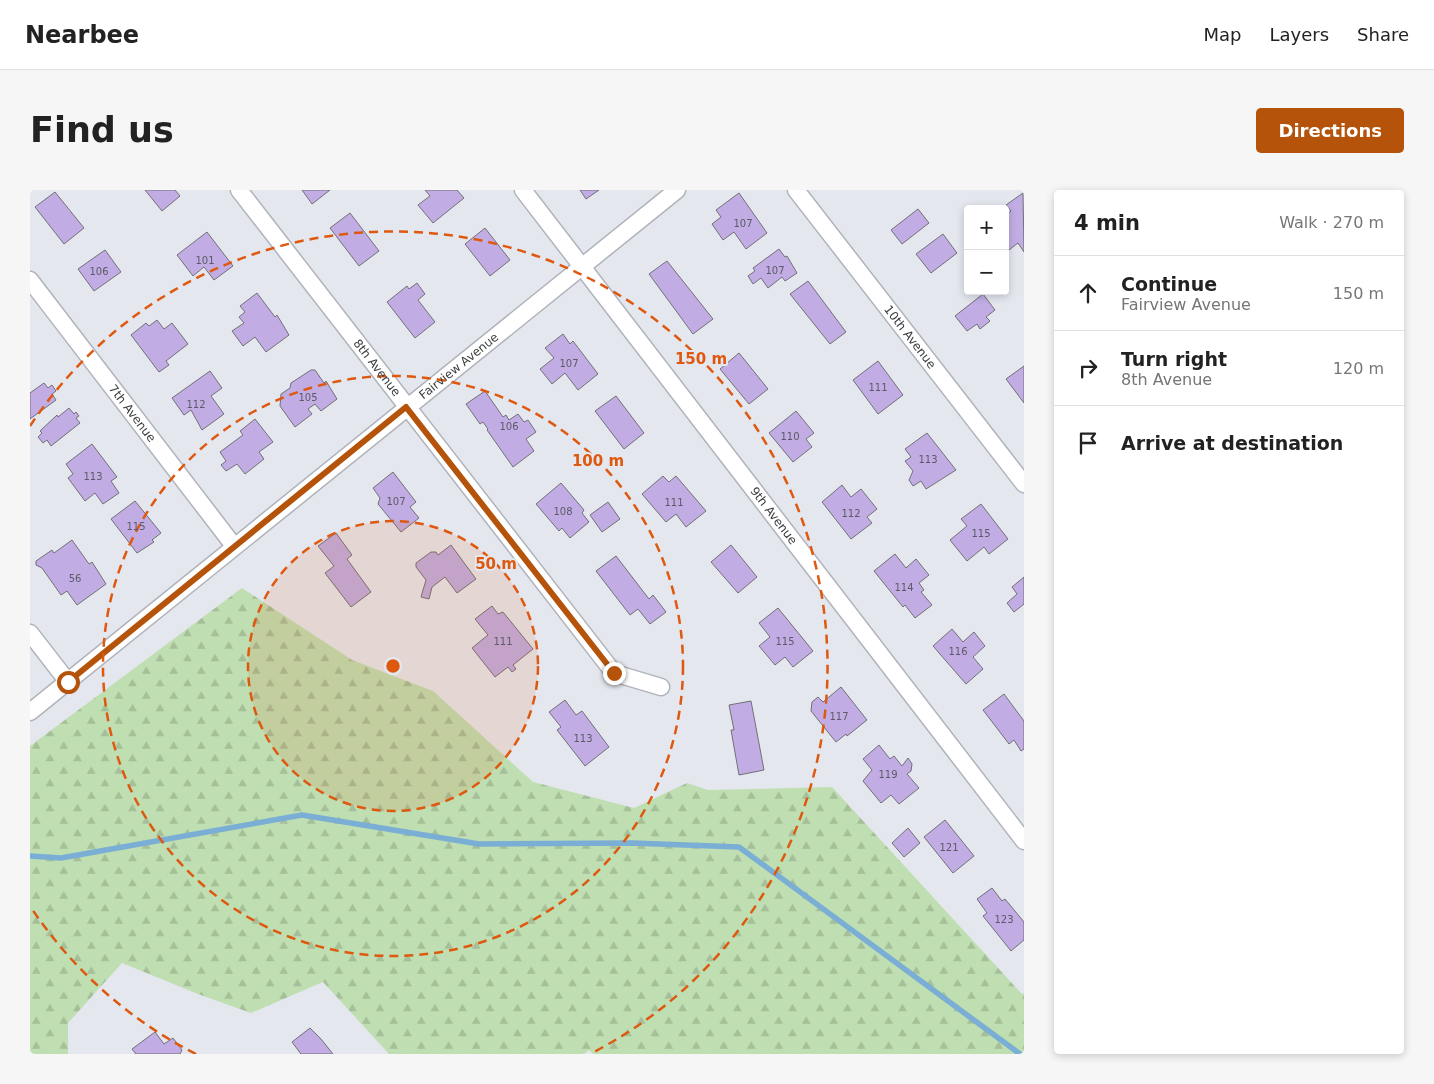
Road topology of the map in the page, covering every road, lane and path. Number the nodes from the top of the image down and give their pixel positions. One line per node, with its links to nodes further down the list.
1 (239, 190): 7 (street, 8th Avenue)
2 (523, 190): 5 (street, 9th Avenue)
3 (677, 190): 5 (street, Fairview Avenue)
4 (796, 190): 8 (street, 10th Avenue)
5 (581, 266): 7 (street, Fairview Avenue); 14 (street, 9th Avenue)
6 (30, 280): 9 (street, 7th Avenue)
7 (406, 407): 9 (street, Fairview Avenue); 12 (street, 8th Avenue)
8 (1024, 484)
9 (234, 546): 11 (street, Fairview Avenue)
10 (30, 633): 11 (street)
11 (68, 682): 13 (street, Fairview Avenue)
12 (661, 687)
13 (30, 712)
14 (1024, 841)

